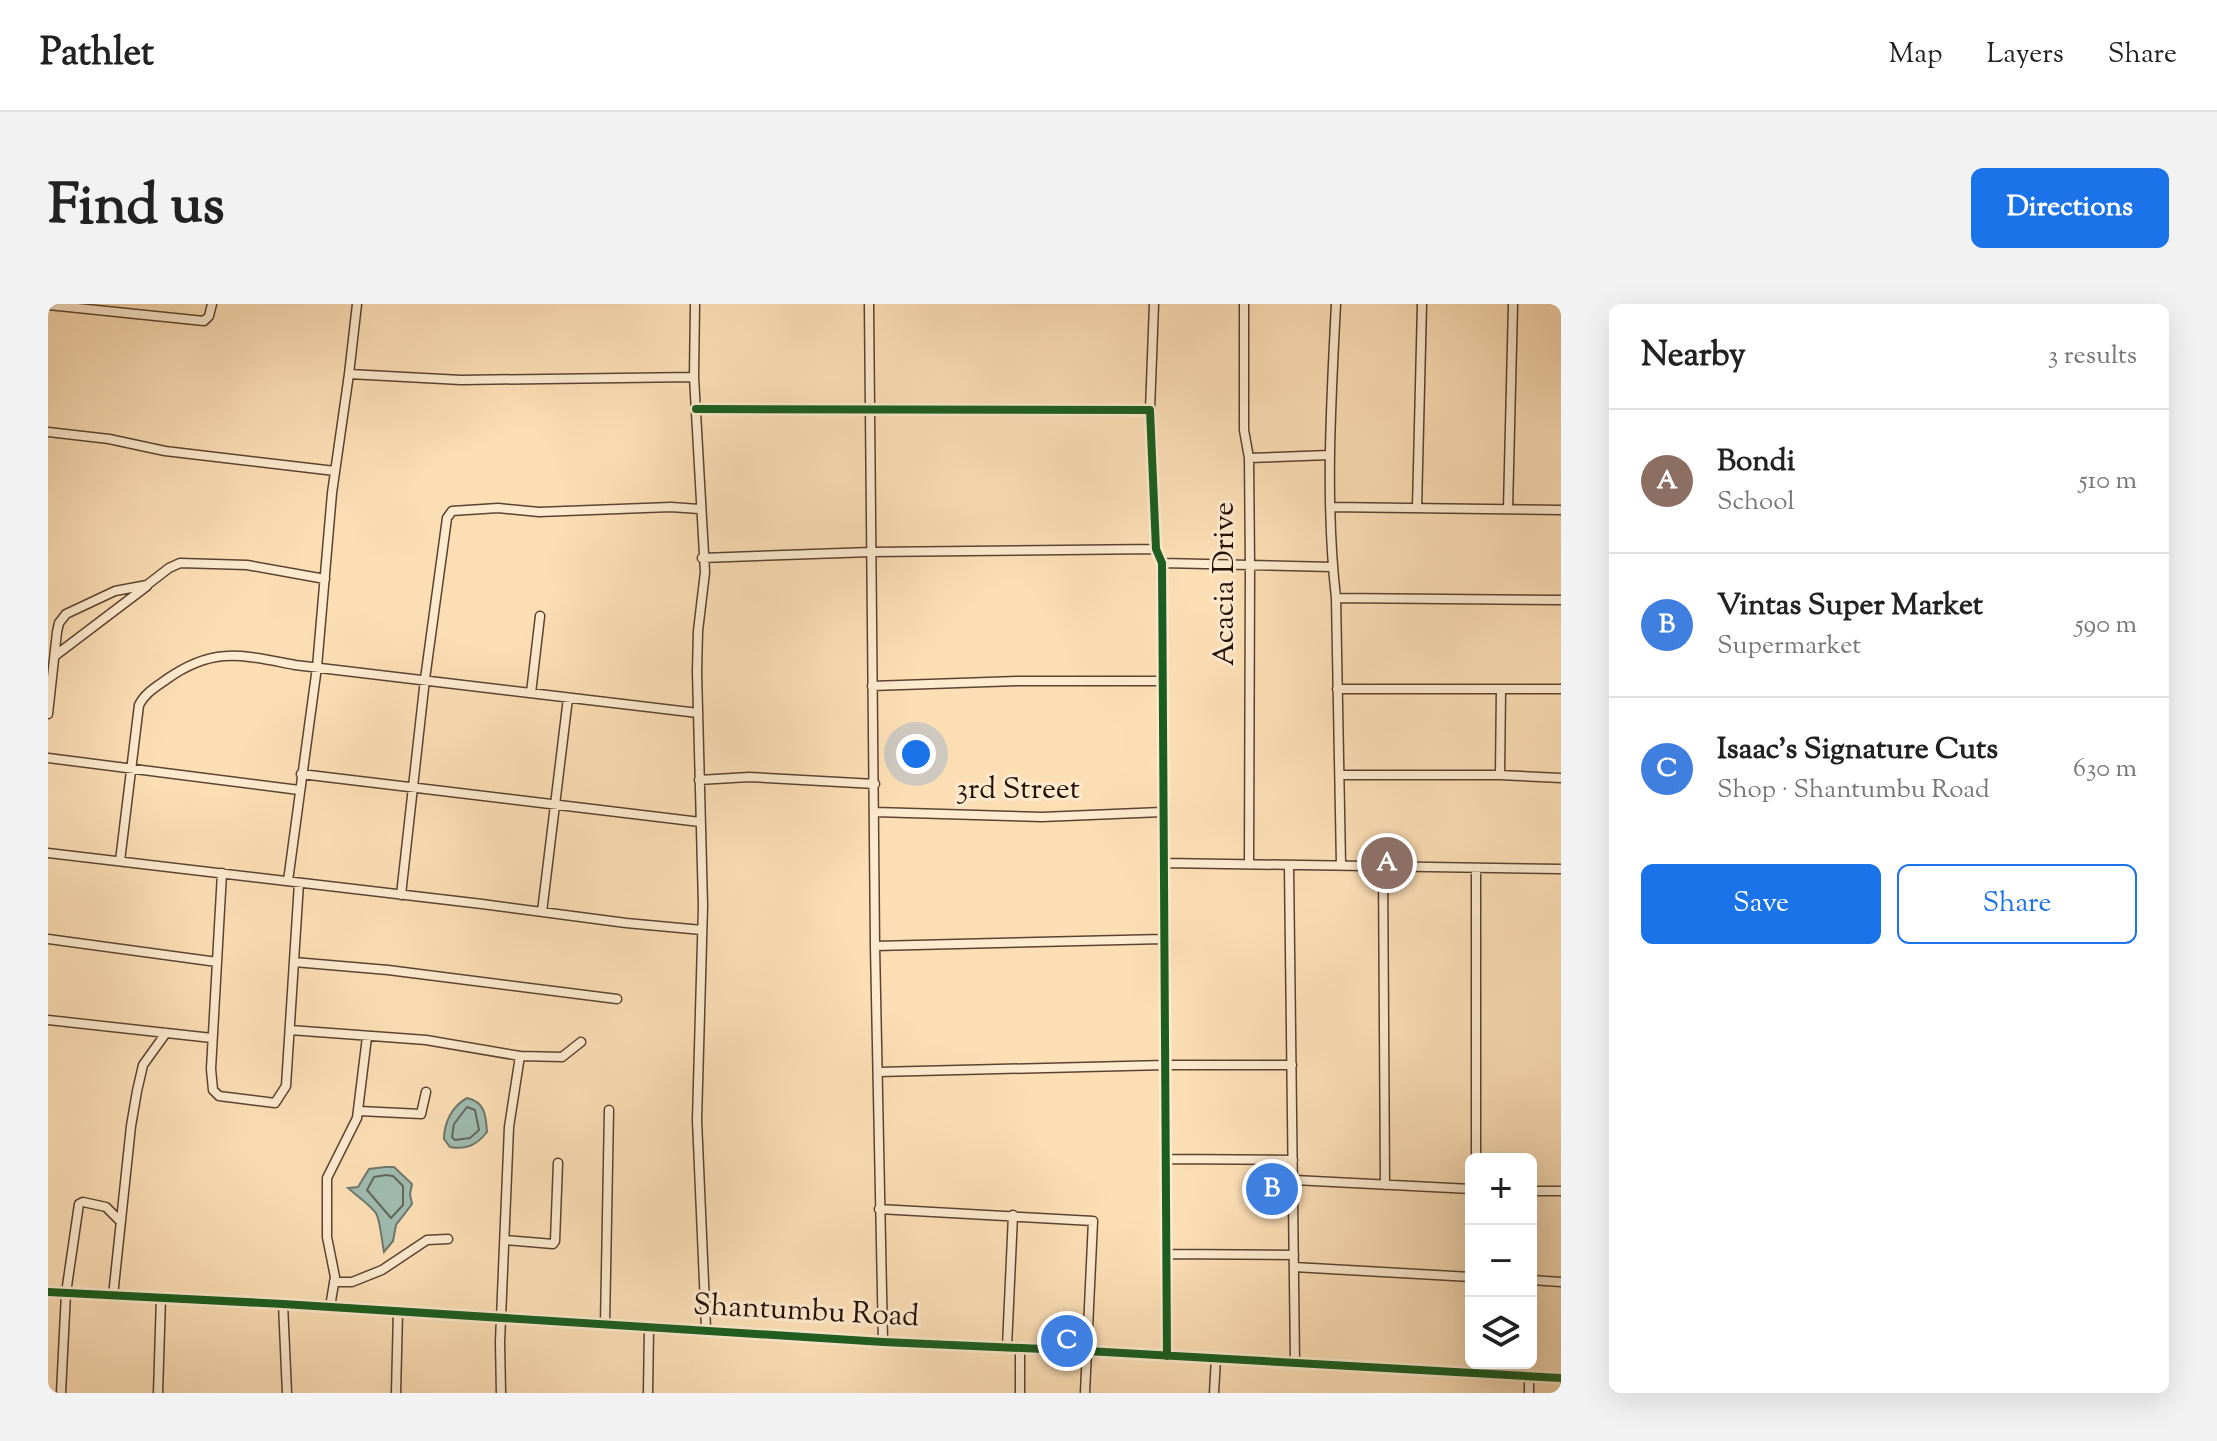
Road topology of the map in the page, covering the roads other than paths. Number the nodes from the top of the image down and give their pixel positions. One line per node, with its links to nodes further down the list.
1 (212, 304): 11 (street)
2 (357, 304): 12 (street)
3 (695, 304): 13 (street)
4 (869, 304): 15 (street)
5 (1154, 304): 16 (street)
6 (1244, 304): 19 (street, Acacia Drive)
7 (1336, 304): 18 (street)
8 (1422, 304): 22 (street)
9 (1513, 304): 24 (street)
10 (48, 305): 11 (street)
11 (86, 306)
12 (349, 374): 13 (street); 20 (street)
13 (694, 377): 14 (street)
14 (696, 409): 15 (street); 23 (street)
15 (870, 410): 16 (street); 27 (street)
16 (1150, 410): 26 (street)
17 (48, 432): 20 (street)
18 (1329, 455): 19 (street); 21 (street)
19 (1249, 458): 30 (street, Acacia Drive)
20 (335, 471): 32 (street)
21 (1330, 507): 22 (street); 31 (street)
22 (1417, 508): 24 (street)
23 (699, 509): 28 (street); 39 (street)
24 (1508, 509): 25 (street)
25 (1561, 510)
26 (1156, 549): 27 (street); 29 (street)
27 (871, 552): 28 (street); 41 (street)
28 (702, 558): 47 (street)
29 (1162, 563): 30 (street); 40 (street)
30 (1250, 566): 31 (street); 66 (street, Acacia Drive)
31 (1332, 567): 34 (street)
32 (325, 579): 33 (street); 38 (street)
33 (151, 583): 37 (street); 37 (street)
34 (1336, 598): 35 (street); 42 (street)
35 (1561, 600)
36 (540, 616): 45 (street)
37 (55, 656): 48 (street)
38 (317, 667): 39 (street); 50 (street); 51 (street)
39 (425, 679): 45 (street); 57 (street)
40 (1161, 681): 41 (street); 61 (street)
41 (872, 686): 56 (street)
42 (1337, 689): 43 (street); 52 (street)
43 (1501, 689): 44 (street); 53 (street)
44 (1561, 689)
45 (531, 693): 46 (street)
46 (568, 698): 47 (street); 59 (street)
47 (698, 713): 55 (street)
48 (48, 714)
49 (48, 758): 50 (street)
50 (133, 769): 58 (street); 64 (street)
51 (301, 774): 57 (street); 58 (street)
52 (1340, 775): 53 (street); 67 (street)
53 (1500, 775): 54 (street)
54 (1561, 778)
55 (699, 780): 56 (street); 62 (street)
56 (875, 784): 60 (street)
57 (415, 789): 59 (street); 75 (street)
58 (299, 790): 73 (street)
59 (553, 805): 62 (street); 76 (street)
60 (875, 812): 61 (street, 3rd Street); 80 (street)
61 (1162, 812): 65 (street)
62 (700, 822): 77 (street)
63 (48, 853): 64 (street)
64 (120, 861): 72 (street)
65 (1164, 863): 66 (street); 79 (street)
66 (1249, 864): 69 (street)
67 (1341, 865): 68 (street); 69 (street)
68 (1383, 865): 70 (street); 102 (street)
69 (1289, 866): 92 (street)
70 (1476, 868): 71 (street); 97 (street)
71 (1561, 869)
72 (222, 873): 73 (street); 81 (street)
73 (288, 881): 74 (street)
74 (299, 883): 75 (street); 82 (street)
75 (401, 895): 76 (street)
76 (542, 912): 77 (street)
77 (702, 930): 128 (street)
78 (48, 939): 81 (street)
79 (1163, 939): 80 (street); 91 (street)
80 (875, 946): 93 (street)
81 (217, 962): 88 (street)
82 (294, 962): 83 (street); 85 (street)
83 (617, 999)
84 (48, 1020): 86 (street)
85 (290, 1030): 87 (street); 88 (street)
86 (166, 1033): 88 (street); 108 (street)
87 (367, 1037): 90 (street); 96 (street)
88 (212, 1038)
89 (581, 1042): 90 (street)
90 (520, 1056): 110 (street)
91 (1165, 1065): 92 (street); 93 (street); 98 (street)
92 (1292, 1065): 99 (street)
93 (878, 1072): 106 (street)
94 (426, 1092): 96 (street)
95 (609, 1110): 126 (street)
96 (359, 1111): 116 (street)
97 (1476, 1153)
98 (1168, 1159): 99 (street); 111 (street)
99 (1293, 1160): 101 (street)
100 (558, 1163): 110 (street)
101 (1294, 1180): 102 (street); 112 (street)
102 (1385, 1185): 103 (street)
103 (1465, 1189)
104 (1537, 1191): 105 (street)
105 (1561, 1191)
106 (879, 1209): 107 (street); 129 (street)
107 (1013, 1215): 130 (street); 132 (street)
108 (120, 1221): 119 (street); 120 (street)
109 (448, 1239): 116 (street)
110 (506, 1240): 125 (street)
111 (1168, 1254): 112 (street); 133 (street)
112 (1294, 1255): 113 (street)
113 (1294, 1267): 114 (street); 135 (street)
114 (1465, 1277)
115 (1537, 1280): 117 (street)
116 (334, 1282): 123 (street)
117 (1561, 1282)
118 (48, 1292): 119 (street, Shantumbu Road)
119 (66, 1293): 120 (street, Shantumbu Road); 138 (street)
120 (113, 1296): 121 (street, Shantumbu Road)
121 (161, 1297): 122 (street, Shantumbu Road); 139 (street)
122 (283, 1304): 123 (street, Shantumbu Road); 140 (street)
123 (330, 1307): 124 (street, Shantumbu Road)
124 (398, 1312): 125 (street, Shantumbu Road); 141 (street)
125 (502, 1319): 126 (street, Shantumbu Road); 142 (street)
126 (605, 1325): 127 (street, Shantumbu Road)
127 (649, 1327): 128 (street, Shantumbu Road); 143 (street)
128 (706, 1329): 129 (street, Shantumbu Road)
129 (883, 1342): 130 (street, Shantumbu Road)
130 (1007, 1347): 131 (street, Shantumbu Road)
131 (1020, 1348): 132 (street, Shantumbu Road); 144 (street)
132 (1087, 1351): 133 (street, Shantumbu Road); 145 (street)
133 (1167, 1356): 134 (street, Shantumbu Road)
134 (1216, 1358): 135 (street, Shantumbu Road); 146 (street)
135 (1295, 1363): 136 (street, Shantumbu Road)
136 (1529, 1377): 137 (street, Shantumbu Road); 147 (street)
137 (1561, 1378)
138 (61, 1393)
139 (158, 1393)
140 (287, 1393)
141 (396, 1393)
142 (501, 1393)
143 (648, 1393)
144 (1020, 1393)
145 (1085, 1393)
146 (1214, 1393)
147 (1529, 1393)

